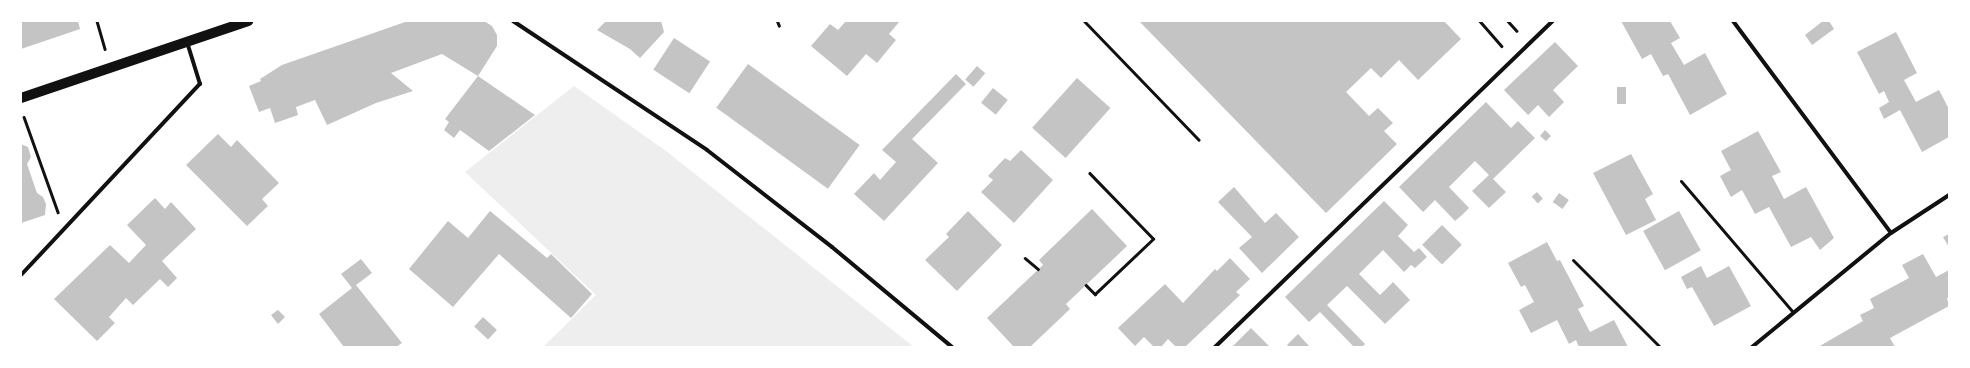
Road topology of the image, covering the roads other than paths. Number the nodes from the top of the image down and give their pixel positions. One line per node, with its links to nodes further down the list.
1 (248, 21): 8 (main road)
2 (513, 21): 17 (street)
3 (777, 21): 7 (lane)
4 (1084, 21): 10 (lane)
5 (1552, 21): 18 (street)
6 (1733, 21): 13 (street)
7 (779, 26)
8 (187, 42): 9 (main road); 15 (street)
9 (21, 98)
10 (1199, 140)
11 (1681, 181): 16 (lane)
12 (1949, 195): 13 (street)
13 (1892, 233): 16 (street)
14 (1573, 260): 19 (lane)
15 (21, 275)
16 (1793, 312): 20 (street)
17 (952, 347)
18 (1214, 347)
19 (1660, 347)
20 (1752, 347)

